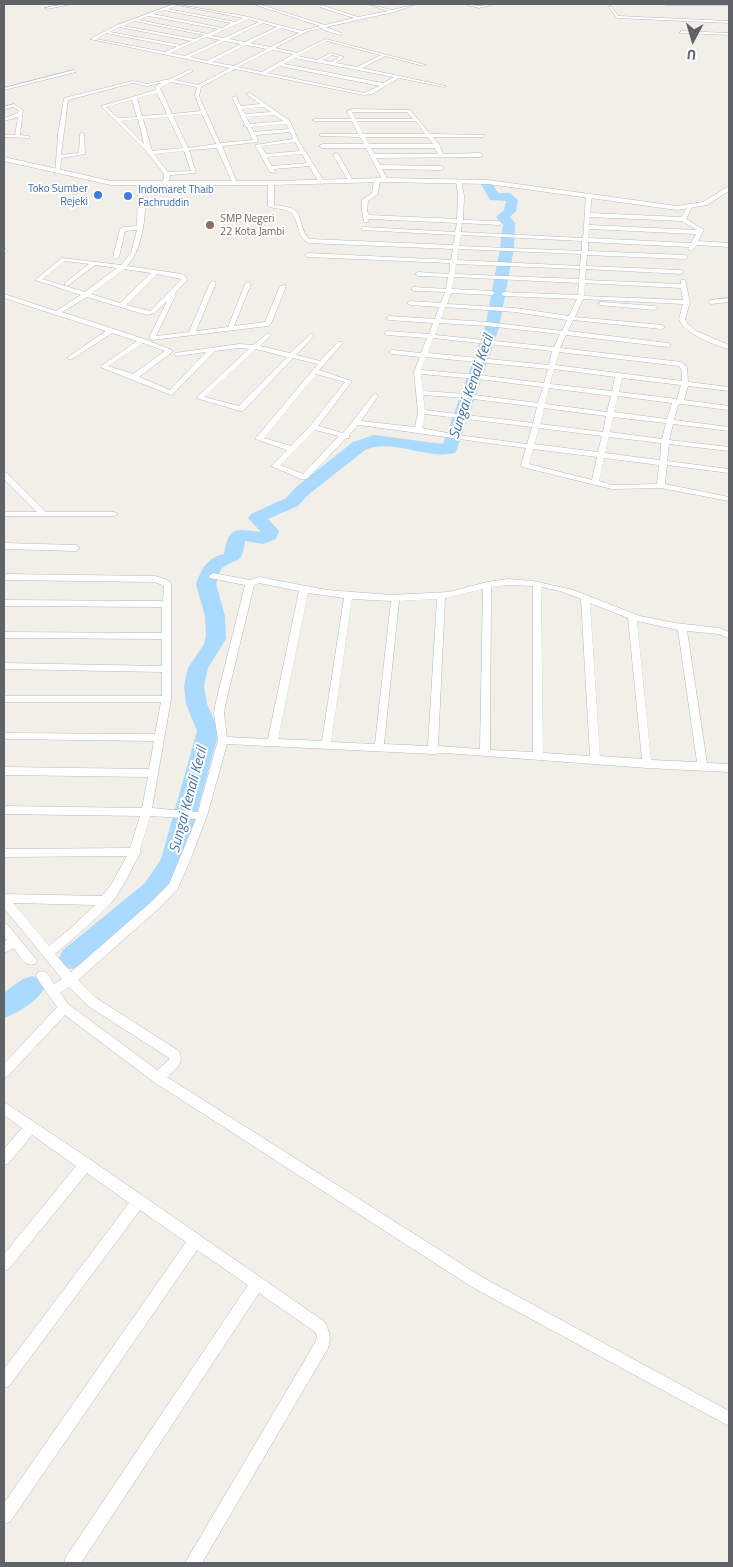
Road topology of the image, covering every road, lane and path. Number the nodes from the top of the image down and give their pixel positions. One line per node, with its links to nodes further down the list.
1 (70, 4): 13 (street)
2 (176, 4): 14 (street); 17 (street)
3 (256, 4): 24 (street)
4 (368, 4): 15 (street)
5 (412, 4): 15 (street)
6 (466, 4): 7 (street)
7 (493, 4)
8 (666, 4): 9 (street)
9 (729, 4)
10 (321, 6): 18 (street)
11 (221, 7): 17 (street)
12 (611, 7): 21 (street)
13 (47, 8)
14 (162, 9): 16 (street); 22 (street)
15 (393, 11): 18 (street)
16 (148, 15): 19 (street); 26 (street)
17 (246, 17): 20 (street); 22 (street)
18 (360, 19): 24 (street)
19 (134, 20): 23 (street); 32 (street)
20 (262, 22): 25 (street); 33 (street)
21 (729, 22)
22 (235, 23): 26 (street)
23 (118, 26): 27 (street); 34 (street)
24 (324, 26): 28 (street); 30 (street)
25 (280, 27): 28 (street); 35 (street)
26 (222, 29): 32 (street)
27 (105, 32): 36 (street); 38 (street)
28 (301, 32): 37 (street)
29 (681, 32): 31 (street)
30 (340, 34)
31 (729, 34)
32 (208, 35): 33 (street); 34 (street)
33 (226, 40): 35 (street); 41 (street)
34 (196, 41): 36 (street)
35 (246, 43): 37 (street); 45 (street)
36 (183, 47): 38 (street)
37 (270, 48): 39 (street); 50 (street)
38 (166, 54): 41 (street)
39 (296, 55): 40 (street); 43 (street); 47 (street)
40 (385, 55): 42 (street); 49 (street)
41 (185, 58): 45 (street)
42 (375, 60): 44 (street); 51 (street)
43 (318, 61): 48 (street); 48 (street)
44 (384, 61)
45 (208, 62): 50 (street)
46 (392, 63): 54 (street)
47 (278, 64): 55 (street); 58 (street)
48 (332, 64): 51 (street)
49 (424, 64)
50 (237, 68): 55 (street); 59 (street)
51 (357, 69): 56 (street)
52 (191, 70): 57 (street)
53 (74, 71): 62 (street)
54 (428, 71)
55 (262, 74): 58 (street)
56 (398, 77): 58 (street); 60 (street)
57 (170, 80): 59 (street); 61 (street); 105 (street)
58 (384, 85)
59 (199, 86): 69 (street)
60 (444, 86)
61 (159, 90): 64 (street); 72 (street)
62 (5, 92)
63 (248, 94): 66 (street)
64 (134, 97): 74 (street); 77 (street)
65 (234, 97): 68 (street)
66 (265, 105): 68 (street); 70 (street)
67 (4, 107): 71 (street)
68 (239, 108): 73 (street)
69 (205, 112): 72 (street); 94 (street)
70 (276, 113): 73 (street); 80 (street)
71 (21, 114): 76 (street); 90 (street)
72 (170, 115): 74 (street); 97 (street)
73 (243, 116): 81 (street)
74 (141, 118): 77 (street); 98 (street)
75 (354, 119): 78 (street); 79 (street); 79 (street); 86 (street)
76 (4, 120)
77 (116, 120): 98 (street)
78 (314, 120)
79 (417, 120): 87 (street)
80 (288, 122): 81 (street); 82 (street)
81 (247, 126): 84 (street)
82 (292, 130): 84 (street); 92 (street)
83 (82, 134): 105 (street)
84 (253, 134): 94 (street)
85 (321, 135): 86 (street)
86 (361, 135): 87 (street); 93 (street)
87 (428, 135): 89 (street); 96 (street)
88 (4, 136): 90 (street)
89 (483, 136)
90 (16, 137): 91 (street)
91 (27, 137)
92 (296, 140): 99 (street); 102 (street)
93 (366, 145): 95 (street); 96 (street); 103 (street)
94 (218, 146): 97 (street); 120 (street)
95 (322, 146)
96 (437, 146): 104 (street)
97 (186, 149): 98 (street); 111 (street)
98 (149, 152): 111 (street)
99 (303, 152): 102 (street); 107 (street)
100 (336, 155): 112 (street)
101 (480, 155): 104 (street)
102 (265, 156): 107 (street)
103 (373, 156): 104 (street); 108 (street)
104 (442, 156)
105 (59, 157): 110 (street)
106 (4, 159): 110 (street)
107 (310, 164): 115 (street)
108 (378, 166): 109 (street); 114 (street)
109 (441, 168)
110 (58, 173): 118 (street)
111 (167, 174): 119 (street)
112 (351, 180): 113 (street); 115 (street)
113 (377, 180): 114 (street); 125 (street)
114 (384, 180): 116 (street)
115 (321, 181): 117 (street)
116 (460, 182): 122 (street); 127 (street)
117 (271, 183): 120 (street); 135 (street)
118 (141, 184): 119 (street); 130 (street)
119 (162, 184): 120 (street)
120 (236, 184)
121 (729, 188): 123 (street)
122 (589, 195): 123 (street); 124 (street)
123 (690, 208): 126 (street)
124 (589, 215): 126 (street); 129 (street)
125 (367, 217): 127 (street); 131 (street)
126 (683, 218): 132 (street)
127 (460, 221): 128 (street); 133 (street)
128 (500, 223)
129 (585, 227): 132 (street); 134 (street)
130 (141, 228): 143 (street); 143 (street)
131 (364, 229): 133 (street); 135 (street)
132 (701, 232): 136 (street)
133 (457, 234): 134 (street); 138 (street)
134 (585, 240): 136 (street); 139 (street)
135 (360, 243): 138 (street); 141 (street)
136 (695, 244): 137 (street); 142 (street)
137 (729, 245)
138 (454, 247): 139 (street); 144 (street)
139 (585, 253): 142 (street); 147 (street)
140 (308, 255): 141 (street)
141 (357, 257): 144 (street)
142 (685, 258): 149 (street)
143 (129, 260): 146 (street)
144 (453, 262): 147 (street); 151 (street)
145 (94, 263): 146 (street); 152 (street); 154 (street)
146 (120, 267): 148 (street); 160 (street)
147 (582, 268): 149 (street); 153 (street)
148 (156, 272): 159 (street); 173 (street)
149 (681, 272): 158 (street)
150 (418, 274): 151 (street)
151 (450, 275): 153 (street); 162 (street)
152 (38, 280): 154 (street); 165 (street)
153 (582, 282): 158 (street); 168 (street)
154 (67, 284): 160 (street)
155 (212, 284): 184 (street)
156 (248, 284): 182 (street)
157 (282, 286): 182 (street)
158 (684, 286): 170 (street)
159 (176, 287): 173 (street); 190 (street)
160 (95, 289): 165 (street)
161 (414, 289): 162 (street)
162 (448, 290): 163 (street); 174 (street)
163 (492, 293)
164 (504, 294): 166 (street)
165 (86, 295): 173 (street); 176 (street)
166 (539, 295): 168 (street); 177 (street)
167 (4, 296): 176 (street)
168 (579, 300): 170 (street); 175 (street); 179 (street)
169 (729, 300): 171 (street)
170 (686, 302): 195 (street)
171 (711, 302)
172 (410, 304): 174 (street)
173 (122, 305)
174 (444, 306): 177 (street); 180 (street)
175 (655, 308)
176 (58, 312): 183 (street)
177 (531, 312): 179 (street)
178 (389, 318): 180 (street)
179 (572, 318): 181 (street); 186 (street)
180 (437, 321): 186 (street); 189 (street)
181 (662, 327)
182 (230, 329): 184 (street)
183 (112, 330): 191 (street); 202 (street)
184 (192, 333): 190 (street)
185 (387, 333): 189 (street)
186 (563, 334): 193 (street); 197 (street)
187 (268, 335): 194 (street)
188 (311, 336): 201 (street)
189 (430, 336): 197 (street); 200 (street)
190 (152, 338): 191 (street)
191 (142, 340): 199 (street); 209 (street)
192 (340, 344): 204 (street)
193 (668, 345)
194 (256, 347): 196 (street); 201 (street); 201 (street)
195 (729, 347)
196 (212, 350): 199 (street); 203 (street)
197 (556, 350): 205 (street); 210 (street)
198 (392, 352): 200 (street)
199 (173, 353): 203 (street); 209 (street)
200 (425, 354): 205 (street); 207 (street)
201 (294, 355): 204 (street)
202 (70, 358)
203 (199, 362): 209 (street)
204 (322, 363): 206 (street)
205 (552, 367): 208 (street); 211 (street)
206 (315, 371): 223 (street); 231 (street)
207 (417, 372): 211 (street); 213 (street)
208 (619, 375): 210 (street); 214 (street)
209 (134, 377)
210 (684, 383): 212 (street); 216 (street)
211 (546, 386): 214 (street); 217 (street)
212 (729, 389)
213 (420, 393): 217 (street); 219 (street)
214 (616, 393): 216 (street); 220 (street)
215 (375, 396): 222 (street)
216 (680, 402): 218 (street); 221 (street)
217 (541, 406): 220 (street); 224 (street)
218 (729, 408)
219 (422, 412): 224 (street); 226 (street)
220 (611, 414): 221 (street); 227 (street)
221 (669, 421): 225 (street); 229 (street)
222 (356, 423): 226 (street); 228 (street)
223 (314, 426): 228 (street); 231 (street)
224 (535, 426): 227 (street); 230 (street)
225 (729, 429)
226 (420, 430): 230 (street)
227 (606, 434): 229 (street); 233 (street)
228 (346, 436): 231 (street)
229 (665, 442): 232 (street); 234 (street)
230 (529, 445): 233 (street); 237 (street)
231 (292, 449)
232 (729, 449)
233 (602, 455): 234 (street); 237 (street)
234 (662, 463): 235 (street); 238 (street)
235 (729, 471)
236 (4, 475): 241 (street)
237 (595, 483): 238 (street)
238 (661, 486): 239 (street)
239 (729, 499)
240 (4, 514): 241 (street)
241 (44, 514): 242 (street)
242 (114, 514)
243 (4, 546): 244 (street)
244 (76, 548)
245 (213, 576): 247 (street)
246 (4, 577): 256 (street)
247 (250, 583): 250 (street); 268 (street)
248 (537, 584): 249 (street); 253 (street); 274 (street)
249 (487, 585): 251 (street); 273 (street)
250 (304, 590): 252 (street); 269 (street)
251 (442, 596): 254 (street); 272 (street)
252 (348, 597): 254 (street); 270 (street)
253 (585, 598): 257 (street); 275 (street)
254 (395, 600): 271 (street)
255 (4, 603): 256 (street)
256 (166, 604): 261 (street)
257 (632, 616): 258 (street); 276 (street)
258 (682, 627): 260 (street); 277 (street)
259 (4, 635): 261 (street)
260 (729, 635)
261 (166, 636): 263 (street)
262 (4, 666): 263 (street)
263 (166, 669): 265 (street)
264 (4, 699): 265 (street)
265 (166, 699): 267 (street)
266 (4, 736): 267 (street)
267 (159, 738): 280 (street)
268 (223, 740): 269 (street); 283 (street)
269 (272, 744): 270 (street)
270 (326, 746): 271 (street)
271 (379, 748): 272 (street)
272 (433, 750): 273 (street)
273 (485, 753): 274 (street)
274 (538, 756): 275 (street)
275 (595, 760): 276 (street)
276 (647, 764): 277 (street)
277 (703, 767): 278 (street)
278 (729, 768)
279 (4, 771): 280 (street)
280 (154, 772): 282 (street)
281 (4, 810): 282 (street)
282 (147, 812): 283 (street); 285 (street)
283 (198, 816): 294 (street)
284 (4, 852): 285 (street)
285 (136, 852): 287 (street)
286 (4, 899): 287 (street); 291 (street)
287 (106, 901): 291 (street)
288 (4, 928): 289 (street)
289 (14, 942): 290 (street); 292 (street)
290 (4, 948)
291 (49, 952): 294 (street)
292 (31, 961)
293 (42, 976): 295 (street)
294 (70, 980): 295 (street); 298 (street)
295 (52, 991): 296 (street)
296 (64, 1008): 297 (street); 298 (street)
297 (4, 1072)
298 (158, 1078): 308 (street)
299 (4, 1108): 300 (street)
300 (31, 1127): 301 (street); 302 (street)
301 (4, 1159)
302 (86, 1164): 303 (street); 305 (street)
303 (139, 1201): 304 (street); 307 (street)
304 (195, 1241): 306 (street); 309 (street)
305 (4, 1264)
306 (256, 1284): 310 (street); 311 (street)
307 (4, 1381)
308 (729, 1418)
309 (4, 1516)
310 (72, 1563)
311 (193, 1563)

